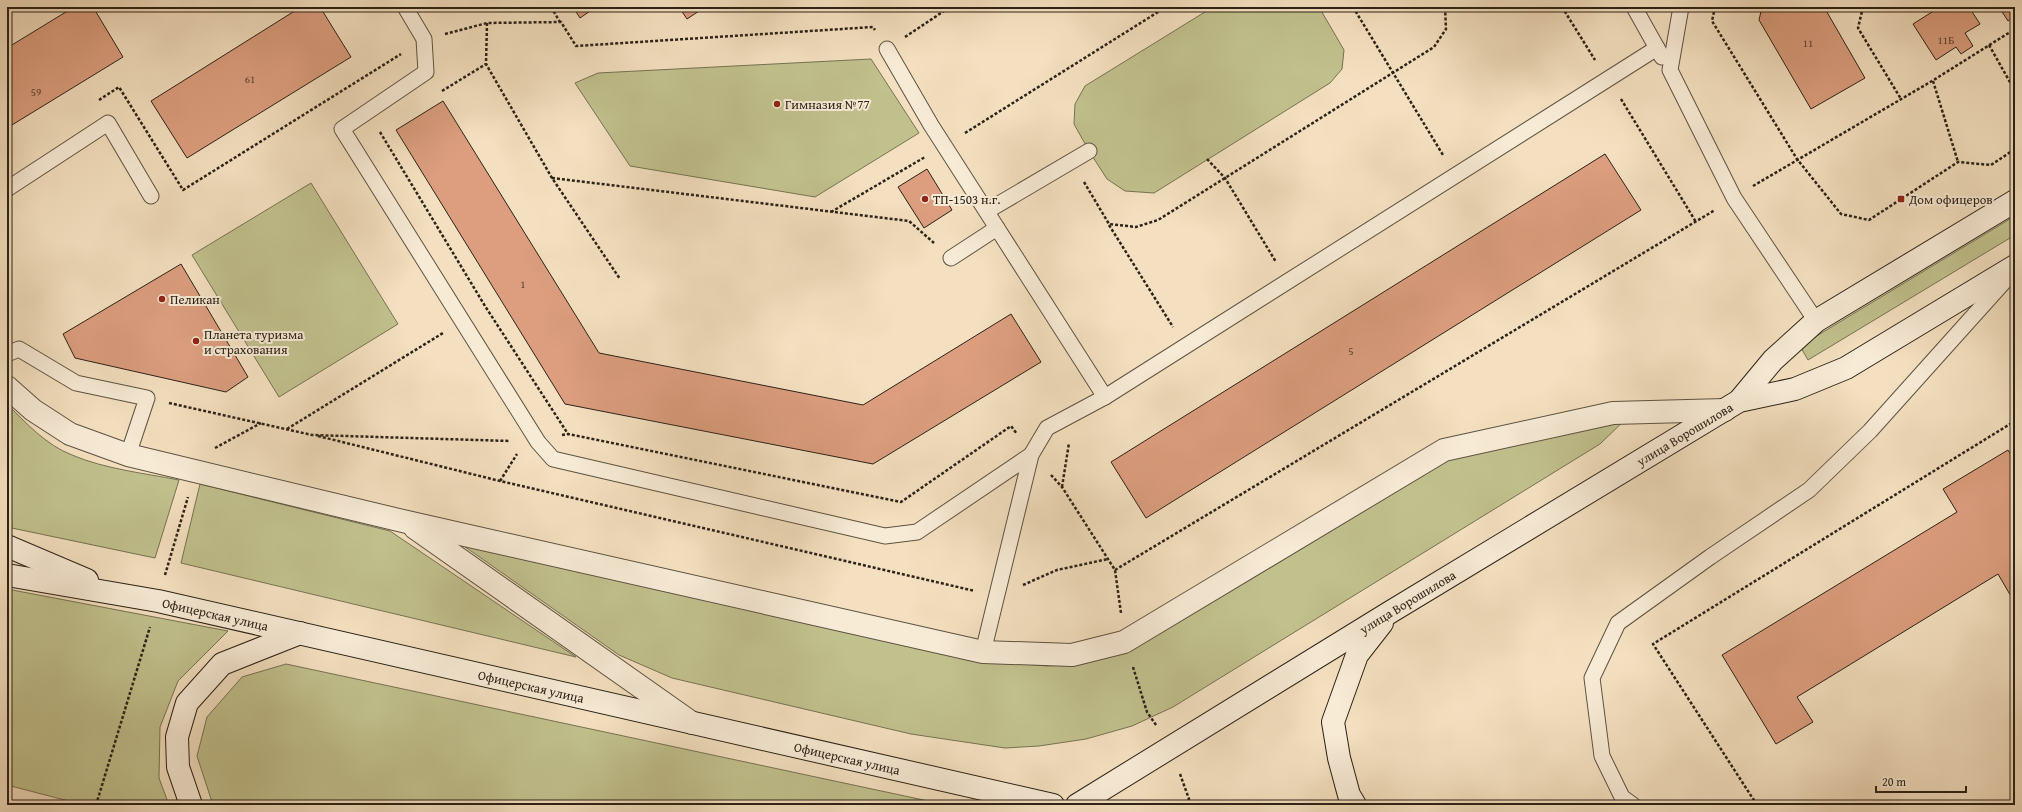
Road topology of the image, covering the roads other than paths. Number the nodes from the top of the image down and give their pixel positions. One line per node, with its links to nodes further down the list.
1 (405, 7): 22 (lane)
2 (1634, 7): 4 (lane)
3 (1681, 7): 6 (lane)
4 (1657, 48): 6 (lane); 19 (lane)
5 (887, 49): 11 (lane)
6 (1670, 70): 16 (lane)
7 (1089, 151): 11 (lane)
8 (7, 188): 9 (lane)
9 (151, 196)
10 (2015, 200): 16 (main road, улица Ворошилова)
11 (987, 211): 12 (lane)
12 (997, 228): 13 (lane); 19 (lane)
13 (952, 258)
14 (2015, 266): 20 (main road, улица Ворошилова)
15 (2015, 270): 35 (lane)
16 (1816, 321): 20 (main road, улица Ворошилова)
17 (7, 354): 21 (lane)
18 (7, 387): 21 (main road)
19 (1105, 397): 22 (lane)
20 (1732, 405): 27 (main road, улица Ворошилова); 29 (main road)
21 (128, 455): 23 (main road)
22 (1031, 455): 29 (lane)
23 (407, 522): 29 (main road); 30 (main road)
24 (7, 546): 26 (main road)
25 (7, 575): 26 (main road, Офицерская улица)
26 (119, 594): 28 (main road, Офицерская улица)
27 (1392, 611): 33 (main road, улица Ворошилова); 34 (main road)
28 (300, 633): 30 (main road, Офицерская улица); 31 (main road)
29 (982, 652)
30 (692, 723): 32 (main road, Офицерская улица)
31 (191, 805)
32 (1053, 805)
33 (1077, 805)
34 (1355, 805)
35 (1634, 805)

